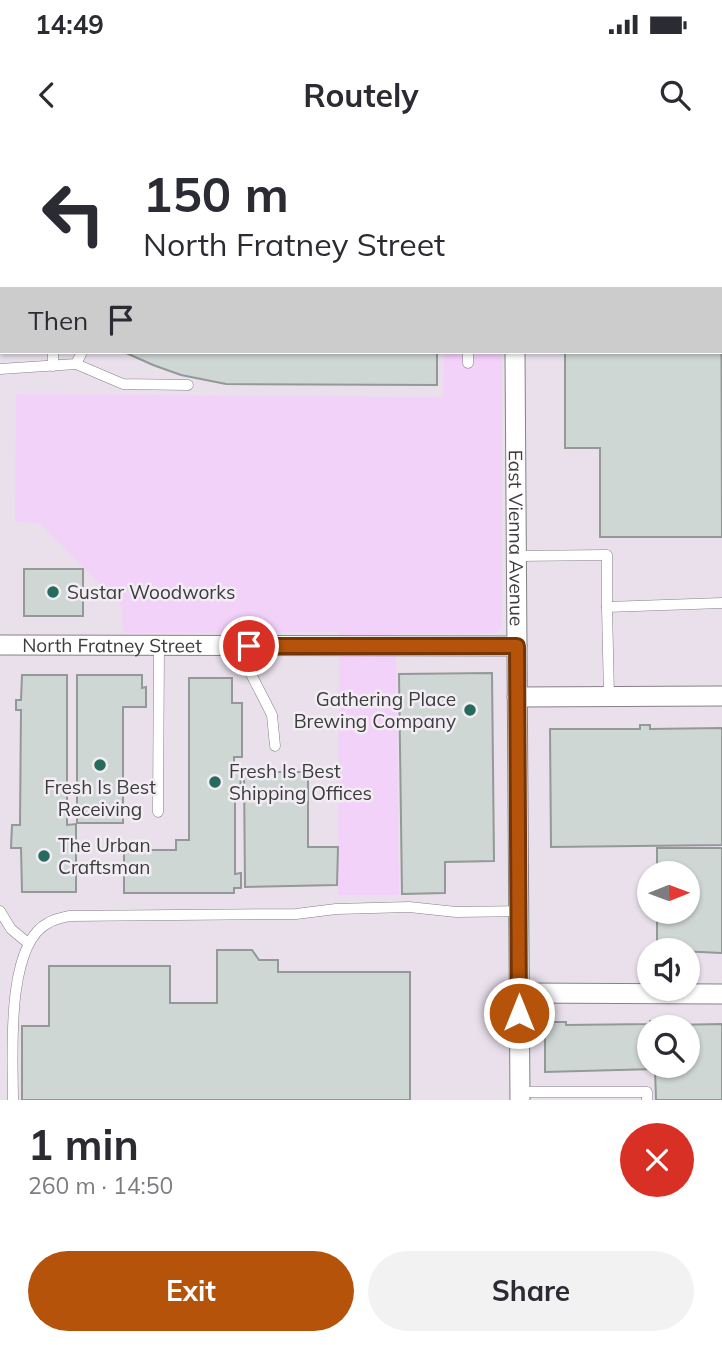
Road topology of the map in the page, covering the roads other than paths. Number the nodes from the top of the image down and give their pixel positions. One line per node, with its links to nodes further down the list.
1 (53, 354): 7 (lane)
2 (81, 354): 6 (lane)
3 (468, 354): 5 (lane)
4 (516, 354): 10 (street, East Vienna Avenue)
5 (468, 363)
6 (76, 365): 7 (lane); 9 (lane)
7 (53, 366): 8 (lane)
8 (0, 369)
9 (188, 385)
10 (517, 556): 12 (lane); 16 (street, East Vienna Avenue)
11 (722, 603): 12 (lane)
12 (607, 607): 17 (lane)
13 (0, 645): 14 (street, North Fratney Street)
14 (159, 646): 15 (street, North Fratney Street); 21 (lane)
15 (249, 646): 16 (street, North Fratney Street); 20 (lane)
16 (517, 646): 19 (street, East Vienna Avenue)
17 (609, 696): 18 (street); 19 (street)
18 (722, 696)
19 (517, 697): 23 (street, East Vienna Avenue)
20 (275, 746)
21 (158, 813)
22 (0, 911): 24 (lane)
23 (519, 911): 24 (lane); 25 (street, East Vienna Avenue)
24 (28, 943): 28 (lane)
25 (519, 993): 26 (street); 27 (street, East Vienna Avenue)
26 (722, 993)
27 (520, 1096): 29 (lane)
28 (13, 1100)
29 (647, 1100)

